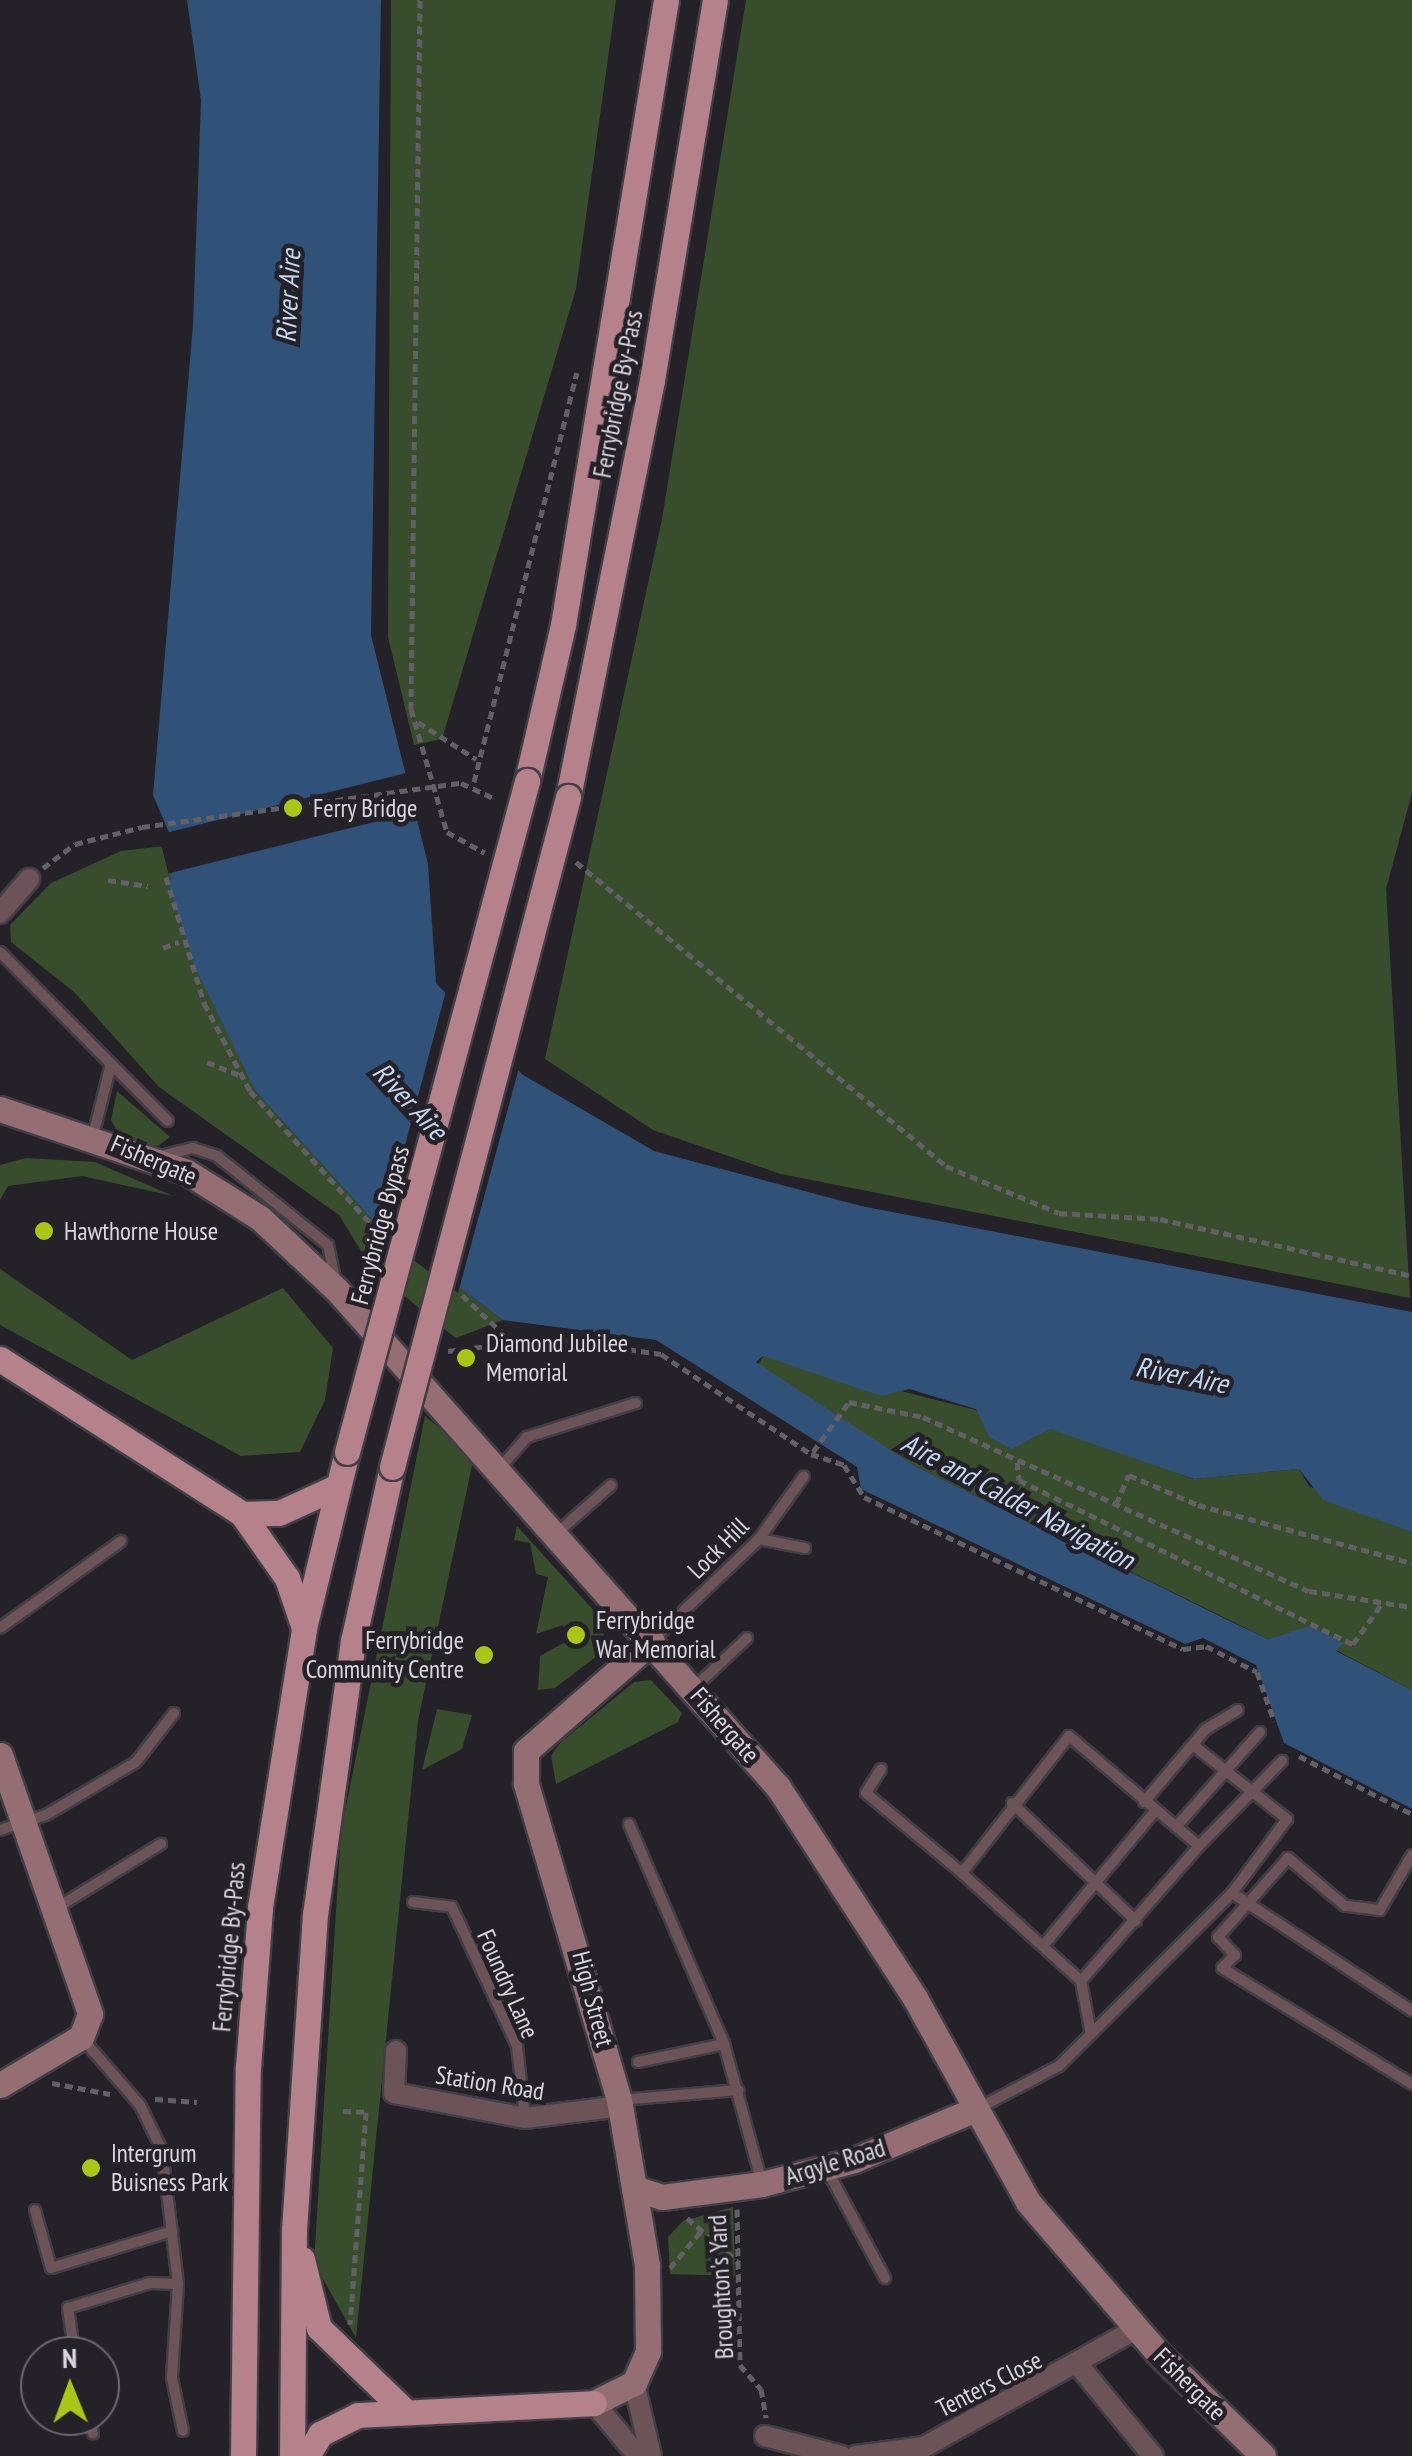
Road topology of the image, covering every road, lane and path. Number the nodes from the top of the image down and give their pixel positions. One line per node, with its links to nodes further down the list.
1 (420, 0): 5 (path)
2 (666, 0): 7 (main road, Ferrybridge By-Pass)
3 (715, 0): 103 (main road, Ferrybridge By-Pass, bridge)
4 (580, 362): 6 (path)
5 (416, 721): 6 (path); 11 (path)
6 (478, 760): 8 (path)
7 (527, 781): 34 (main road, Ferrybridge Bypass, bridge)
8 (474, 782): 9 (path); 13 (path, bridge)
9 (503, 805)
10 (560, 849): 27 (path)
11 (500, 861)
12 (166, 877): 17 (path)
13 (29, 879): 16 (street)
14 (108, 880): 15 (path)
15 (148, 886)
16 (0, 913)
17 (180, 942): 18 (path); 22 (path)
18 (163, 948)
19 (0, 952): 21 (lane)
20 (206, 1062): 22 (path)
21 (112, 1064): 24 (lane); 25 (lane)
22 (242, 1077): 26 (path)
23 (0, 1110): 25 (main road, Fishergate)
24 (168, 1121)
25 (93, 1136): 36 (main road, Fishergate)
26 (391, 1242)
27 (1412, 1276)
28 (447, 1284): 29 (path)
29 (513, 1344): 30 (path); 57 (path)
30 (448, 1351)
31 (0, 1360): 41 (main road)
32 (636, 1403): 36 (lane)
33 (815, 1449): 35 (path)
34 (348, 1452): 39 (main road, Ferrybridge By-Pass)
35 (1016, 1462): 40 (path); 47 (path)
36 (498, 1470): 42 (main road, Fishergate)
37 (804, 1476): 43 (lane, Lock Hill)
38 (612, 1485): 42 (lane)
39 (336, 1487): 41 (main road); 50 (main road, Ferrybridge By-Pass)
40 (1116, 1504): 46 (path); 47 (path)
41 (242, 1514): 50 (main road)
42 (556, 1534): 52 (main road, Fishergate)
43 (759, 1538): 45 (lane); 52 (lane, Lock Hill)
44 (120, 1541): 49 (lane)
45 (804, 1548)
46 (1412, 1563)
47 (1383, 1602): 48 (path)
48 (1411, 1605)
49 (0, 1628)
50 (304, 1628): 121 (main road, Ferrybridge By-Pass)
51 (747, 1638): 53 (lane)
52 (652, 1641): 53 (main road, Fishergate); 94 (main road, High Street)
53 (693, 1689): 95 (main road, Fishergate)
54 (1238, 1710): 58 (lane)
55 (174, 1713): 69 (lane)
56 (1260, 1732): 63 (lane)
57 (1278, 1733)
58 (1193, 1744): 63 (lane); 65 (lane)
59 (1283, 1748): 68 (path)
60 (0, 1755): 69 (main road)
61 (1282, 1761): 64 (lane)
62 (880, 1769): 76 (lane)
63 (1227, 1770): 64 (lane); 71 (lane)
64 (1253, 1790): 74 (lane); 78 (lane)
65 (1144, 1802): 66 (lane); 67 (lane)
66 (1012, 1804): 76 (lane); 77 (lane)
67 (1155, 1811): 71 (lane); 77 (lane)
68 (1412, 1814)
69 (26, 1822): 72 (lane); 81 (main road)
70 (628, 1824): 88 (lane)
71 (1176, 1827): 74 (lane)
72 (0, 1830)
73 (160, 1844): 81 (lane)
74 (1200, 1846): 82 (lane)
75 (1412, 1855): 80 (lane)
76 (962, 1874): 83 (lane)
77 (1096, 1882): 82 (lane); 83 (lane)
78 (1232, 1893): 80 (lane); 86 (lane)
79 (413, 1902): 97 (lane, Foundry Lane)
80 (1246, 1905): 85 (lane); 91 (lane)
81 (58, 1907): 87 (main road)
82 (1136, 1921): 84 (lane)
83 (1043, 1946): 84 (lane)
84 (1081, 1981): 86 (lane)
85 (1412, 2011)
86 (1091, 2034): 95 (lane)
87 (81, 2037): 92 (main road); 105 (lane)
88 (724, 2044): 90 (lane); 93 (lane)
89 (396, 2051): 97 (street, Station Road)
90 (638, 2062)
91 (1412, 2084)
92 (0, 2085)
93 (739, 2090): 94 (lane); 99 (lane)
94 (620, 2103): 97 (street, Station Road); 100 (main road, High Street)
95 (976, 2109): 98 (main road, Argyle Road); 111 (main road, Fishergate)
96 (343, 2111): 113 (path)
97 (525, 2118)
98 (826, 2167): 99 (main road, Argyle Road); 108 (lane)
99 (749, 2186): 101 (main road, Argyle Road); 107 (path, Broughton's Yard)
100 (634, 2188): 101 (main road, Argyle Road); 106 (main road, High Street)
101 (680, 2200): 104 (path); 106 (main road)
102 (35, 2210): 105 (lane)
103 (294, 2230): 113 (main road); 122 (main road)
104 (702, 2231): 107 (path); 110 (path)
105 (173, 2232): 109 (lane)
106 (642, 2241): 110 (main road, High Street)
107 (740, 2263): 119 (path, Broughton's Yard)
108 (885, 2278)
109 (178, 2284): 112 (lane); 118 (lane)
110 (649, 2294): 115 (main road, High Street)
111 (1136, 2329): 114 (street, Tenters Close); 129 (main road, Fishergate)
112 (72, 2336)
113 (348, 2360): 117 (main road)
114 (1078, 2366): 120 (street, Tenters Close); 128 (street, Tenters Close)
115 (634, 2383): 116 (main road); 125 (street)
116 (594, 2403): 117 (main road); 124 (street)
117 (404, 2410): 123 (main road)
118 (183, 2431)
119 (765, 2436): 126 (street)
120 (925, 2451): 127 (street, Tenters Close)
121 (243, 2456)
122 (292, 2456)
123 (307, 2456)
124 (638, 2456)
125 (651, 2456)
126 (841, 2456)
127 (856, 2456)
128 (1153, 2456)
129 (1263, 2456)

